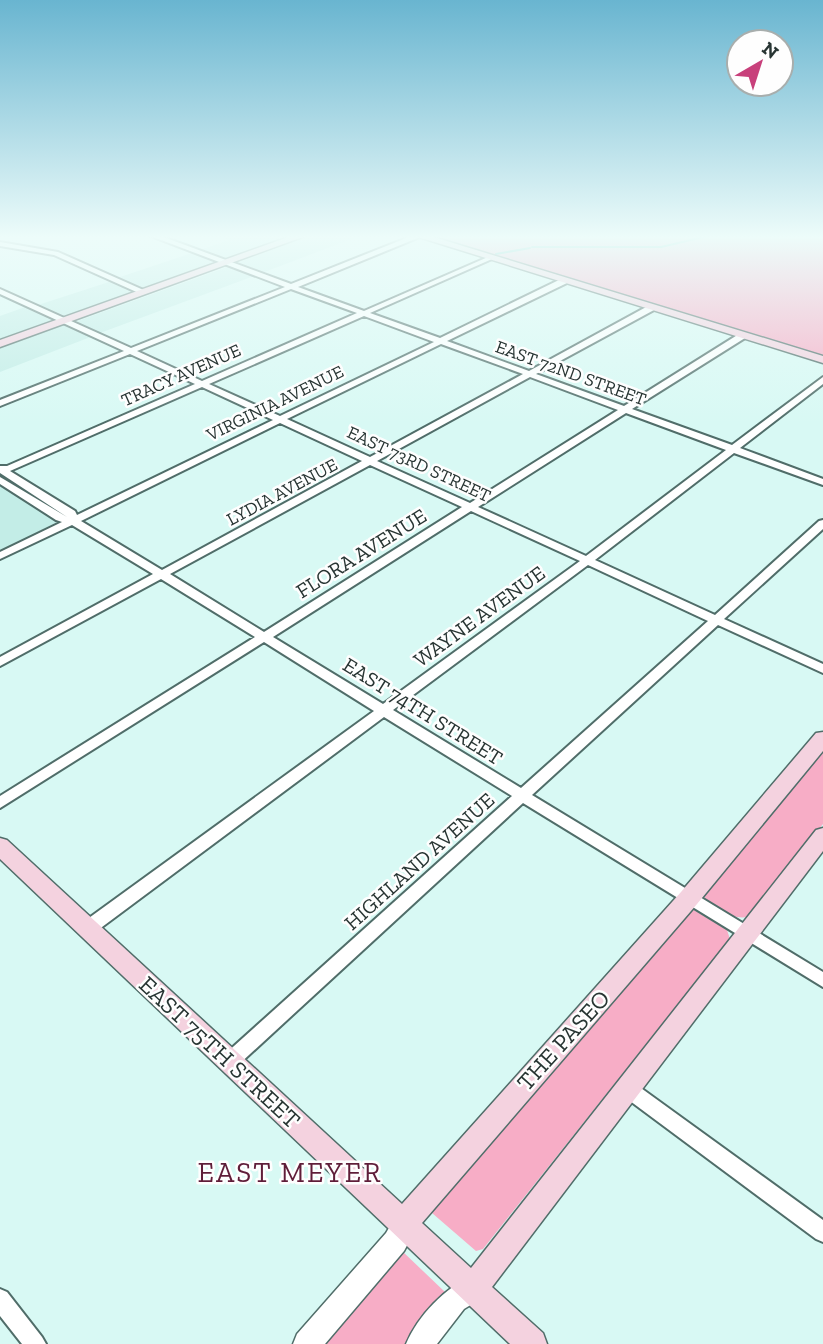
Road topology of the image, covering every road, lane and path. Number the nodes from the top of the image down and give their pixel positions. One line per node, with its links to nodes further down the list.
1 (14, 298): 10 (street, EAST 73RD STREET)
2 (128, 298): 10 (main road)
3 (264, 298): 14 (street)
4 (320, 298): 9 (street, EAST 72ND STREET)
5 (397, 298): 9 (street, TRACY AVENUE)
6 (530, 298): 12 (street, VIRGINIA AVENUE)
7 (618, 298): 8 (main road)
8 (651, 308): 11 (main road); 16 (street, LYDIA AVENUE)
9 (361, 313): 12 (street, EAST 72ND STREET); 18 (street, TRACY AVENUE)
10 (65, 321): 13 (main road); 14 (street, EAST 73RD STREET)
11 (742, 336): 15 (main road); 21 (street, FLORA AVENUE)
12 (440, 342): 16 (street, EAST 72ND STREET); 22 (street, VIRGINIA AVENUE)
13 (0, 344)
14 (130, 350): 18 (street, EAST 73RD STREET); 19 (street); 20 (street)
15 (823, 360)
16 (529, 375): 21 (street, EAST 72ND STREET); 24 (street, LYDIA AVENUE)
17 (823, 380): 23 (street, WAYNE AVENUE)
18 (201, 383): 22 (street, EAST 73RD STREET); 25 (street, TRACY AVENUE)
19 (0, 397)
20 (0, 403)
21 (624, 410): 23 (street, EAST 72ND STREET); 28 (street, FLORA AVENUE)
22 (281, 420): 24 (street, EAST 73RD STREET); 29 (street, VIRGINIA AVENUE)
23 (733, 449): 27 (street, EAST 72ND STREET); 32 (street, WAYNE AVENUE)
24 (371, 461): 28 (street, EAST 73RD STREET); 33 (street, LYDIA AVENUE)
25 (0, 469): 29 (street)
26 (0, 480): 29 (street, EAST 74TH STREET)
27 (823, 482)
28 (470, 507): 32 (street, EAST 73RD STREET); 35 (street, FLORA AVENUE)
29 (74, 521): 31 (street, VIRGINIA AVENUE); 33 (street, EAST 74TH STREET)
30 (823, 523): 34 (street, HIGHLAND AVENUE)
31 (0, 556)
32 (587, 561): 34 (street, EAST 73RD STREET); 38 (street, WAYNE AVENUE)
33 (162, 574): 35 (street, EAST 74TH STREET); 36 (street, LYDIA AVENUE)
34 (716, 620): 37 (street, EAST 73RD STREET); 40 (street, HIGHLAND AVENUE)
35 (264, 637): 38 (street, EAST 74TH STREET); 41 (street, FLORA AVENUE)
36 (0, 662)
37 (823, 669)
38 (383, 711): 40 (street, EAST 74TH STREET); 45 (street, WAYNE AVENUE)
39 (823, 738): 44 (main road, THE PASEO)
40 (522, 796): 44 (street, EAST 74TH STREET); 48 (street, HIGHLAND AVENUE)
41 (0, 803)
42 (823, 836): 46 (main road)
43 (0, 846): 45 (main road, EAST 75TH STREET)
44 (689, 898): 46 (street, EAST 74TH STREET); 50 (main road, THE PASEO)
45 (88, 928): 48 (main road, EAST 75TH STREET)
46 (748, 934): 47 (street, EAST 74TH STREET); 49 (main road)
47 (823, 980)
48 (230, 1061): 50 (main road, EAST 75TH STREET)
49 (628, 1089): 51 (street); 52 (main road)
50 (406, 1223): 52 (main road, EAST 75TH STREET); 55 (street, THE PASEO)
51 (823, 1231)
52 (473, 1289): 56 (street); 57 (main road, EAST 75TH STREET)
53 (0, 1299): 54 (street)
54 (35, 1344)
55 (307, 1344)
56 (420, 1344)
57 (532, 1344)

